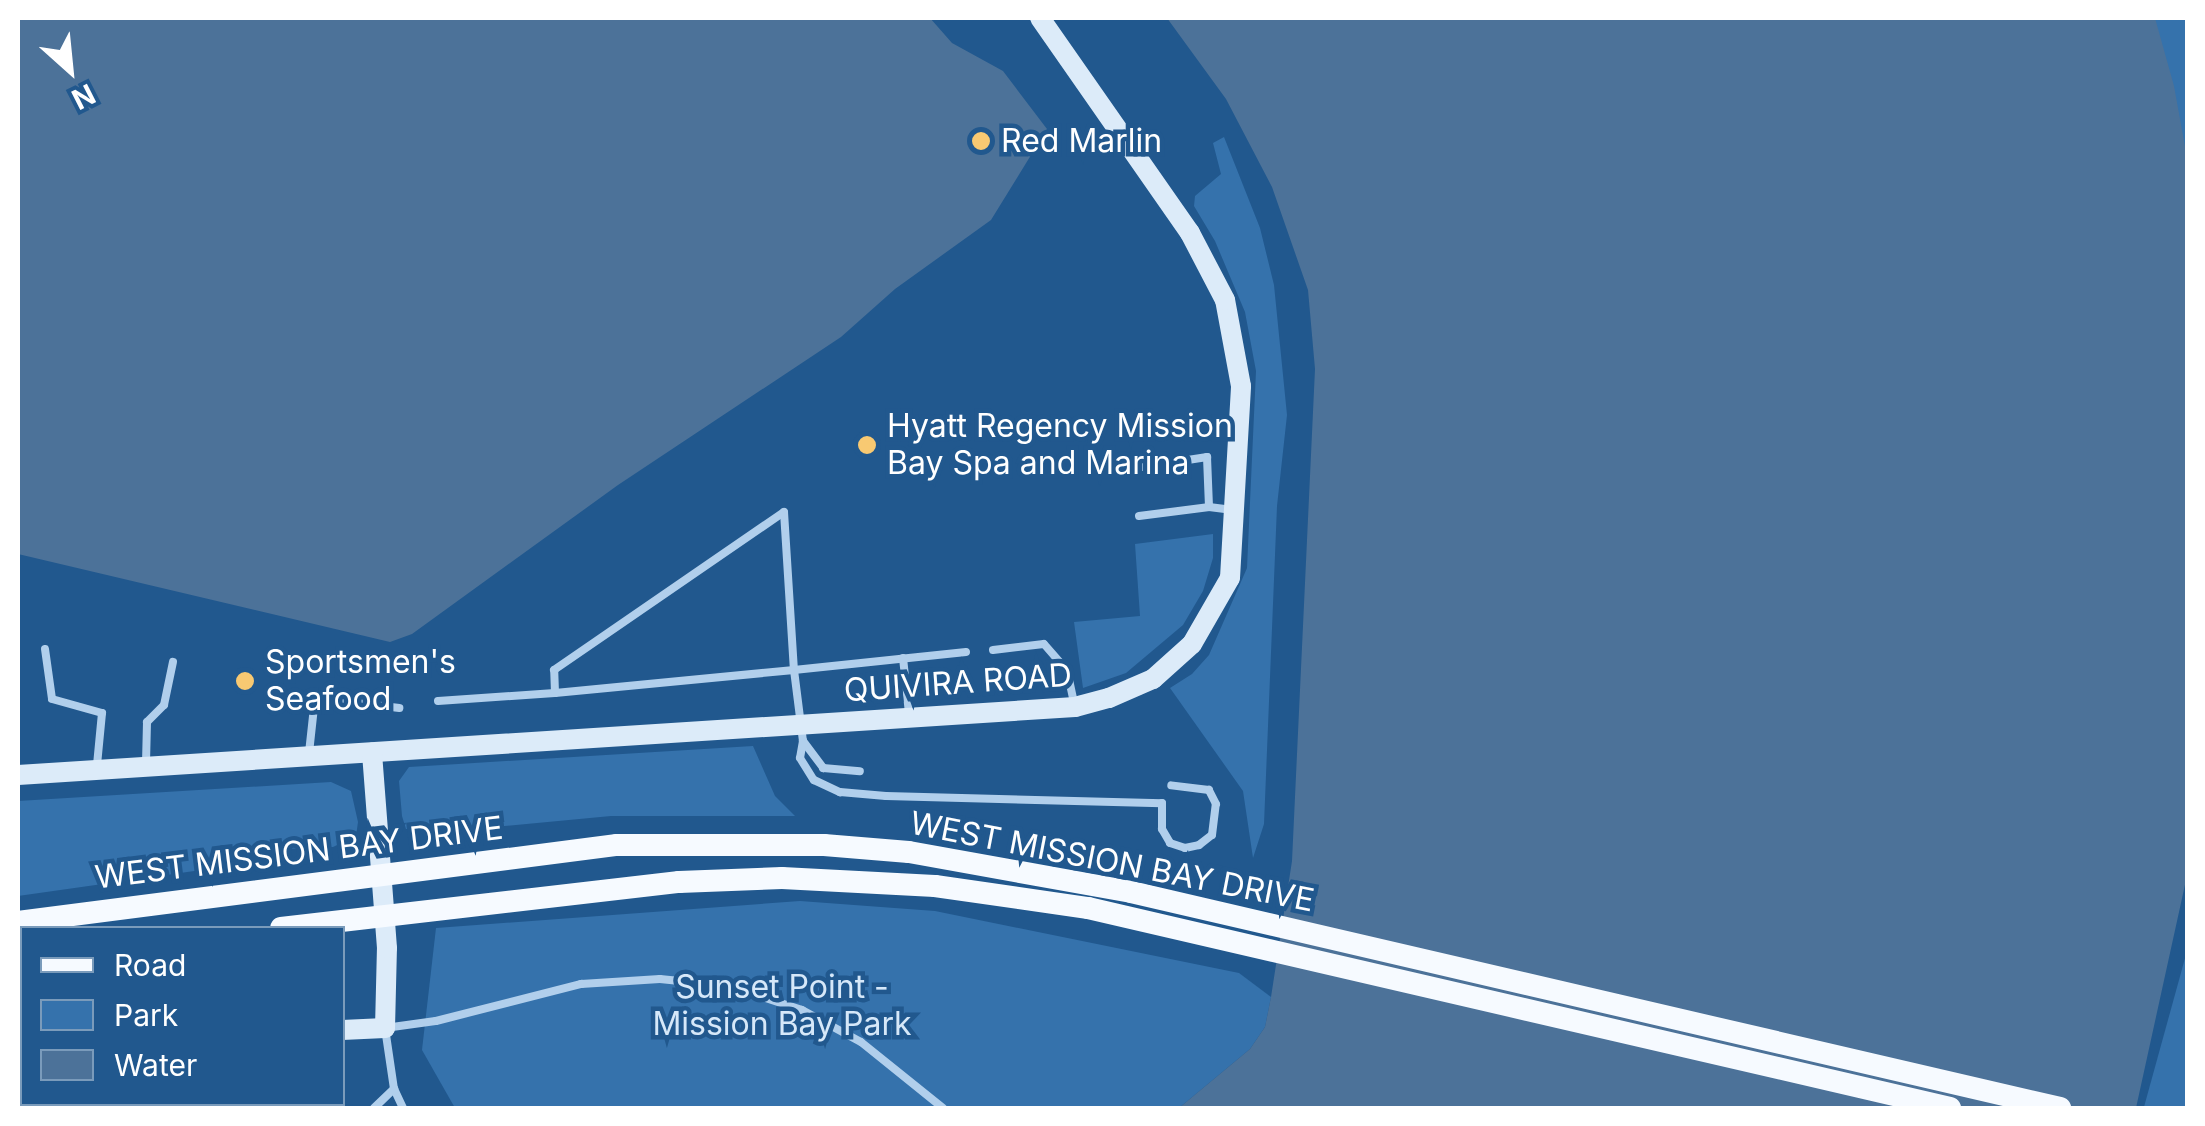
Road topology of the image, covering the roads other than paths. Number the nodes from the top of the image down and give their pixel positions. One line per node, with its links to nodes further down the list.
1 (1040, 18): 4 (street, QUIVIRA ROAD)
2 (1142, 467): 3 (lane)
3 (1210, 507): 4 (lane); 5 (lane)
4 (1237, 511): 14 (street, QUIVIRA ROAD)
5 (1139, 516)
6 (45, 649): 21 (lane)
7 (993, 650): 14 (lane)
8 (966, 652): 9 (lane)
9 (903, 658): 11 (lane); 16 (lane)
10 (173, 662): 20 (lane)
11 (794, 670): 12 (lane); 12 (lane); 17 (lane)
12 (555, 693): 13 (lane)
13 (438, 701)
14 (1075, 707): 16 (street, QUIVIRA ROAD)
15 (398, 708): 19 (lane)
16 (910, 718): 17 (street, QUIVIRA ROAD)
17 (802, 733): 18 (street, QUIVIRA ROAD); 22 (lane); 24 (lane)
18 (372, 754): 19 (street, QUIVIRA ROAD); 25 (street)
19 (309, 757): 20 (street, QUIVIRA ROAD)
20 (146, 768): 21 (street, QUIVIRA ROAD)
21 (96, 770): 23 (street, QUIVIRA ROAD)
22 (860, 770)
23 (18, 775)
24 (1172, 785)
25 (383, 874): 26 (street); 27 (main road, WEST MISSION BAY DRIVE); 36 (main road, WEST MISSION BAY DRIVE)
26 (385, 917): 28 (main road, WEST MISSION BAY DRIVE); 29 (street); 35 (main road, WEST MISSION BAY DRIVE)
27 (18, 922)
28 (300, 926)
29 (385, 1028): 30 (street); 31 (lane); 34 (lane)
30 (345, 1030)
31 (394, 1089): 32 (lane); 33 (lane)
32 (374, 1108)
33 (404, 1108)
34 (944, 1108)
35 (1950, 1108)
36 (2060, 1108)

